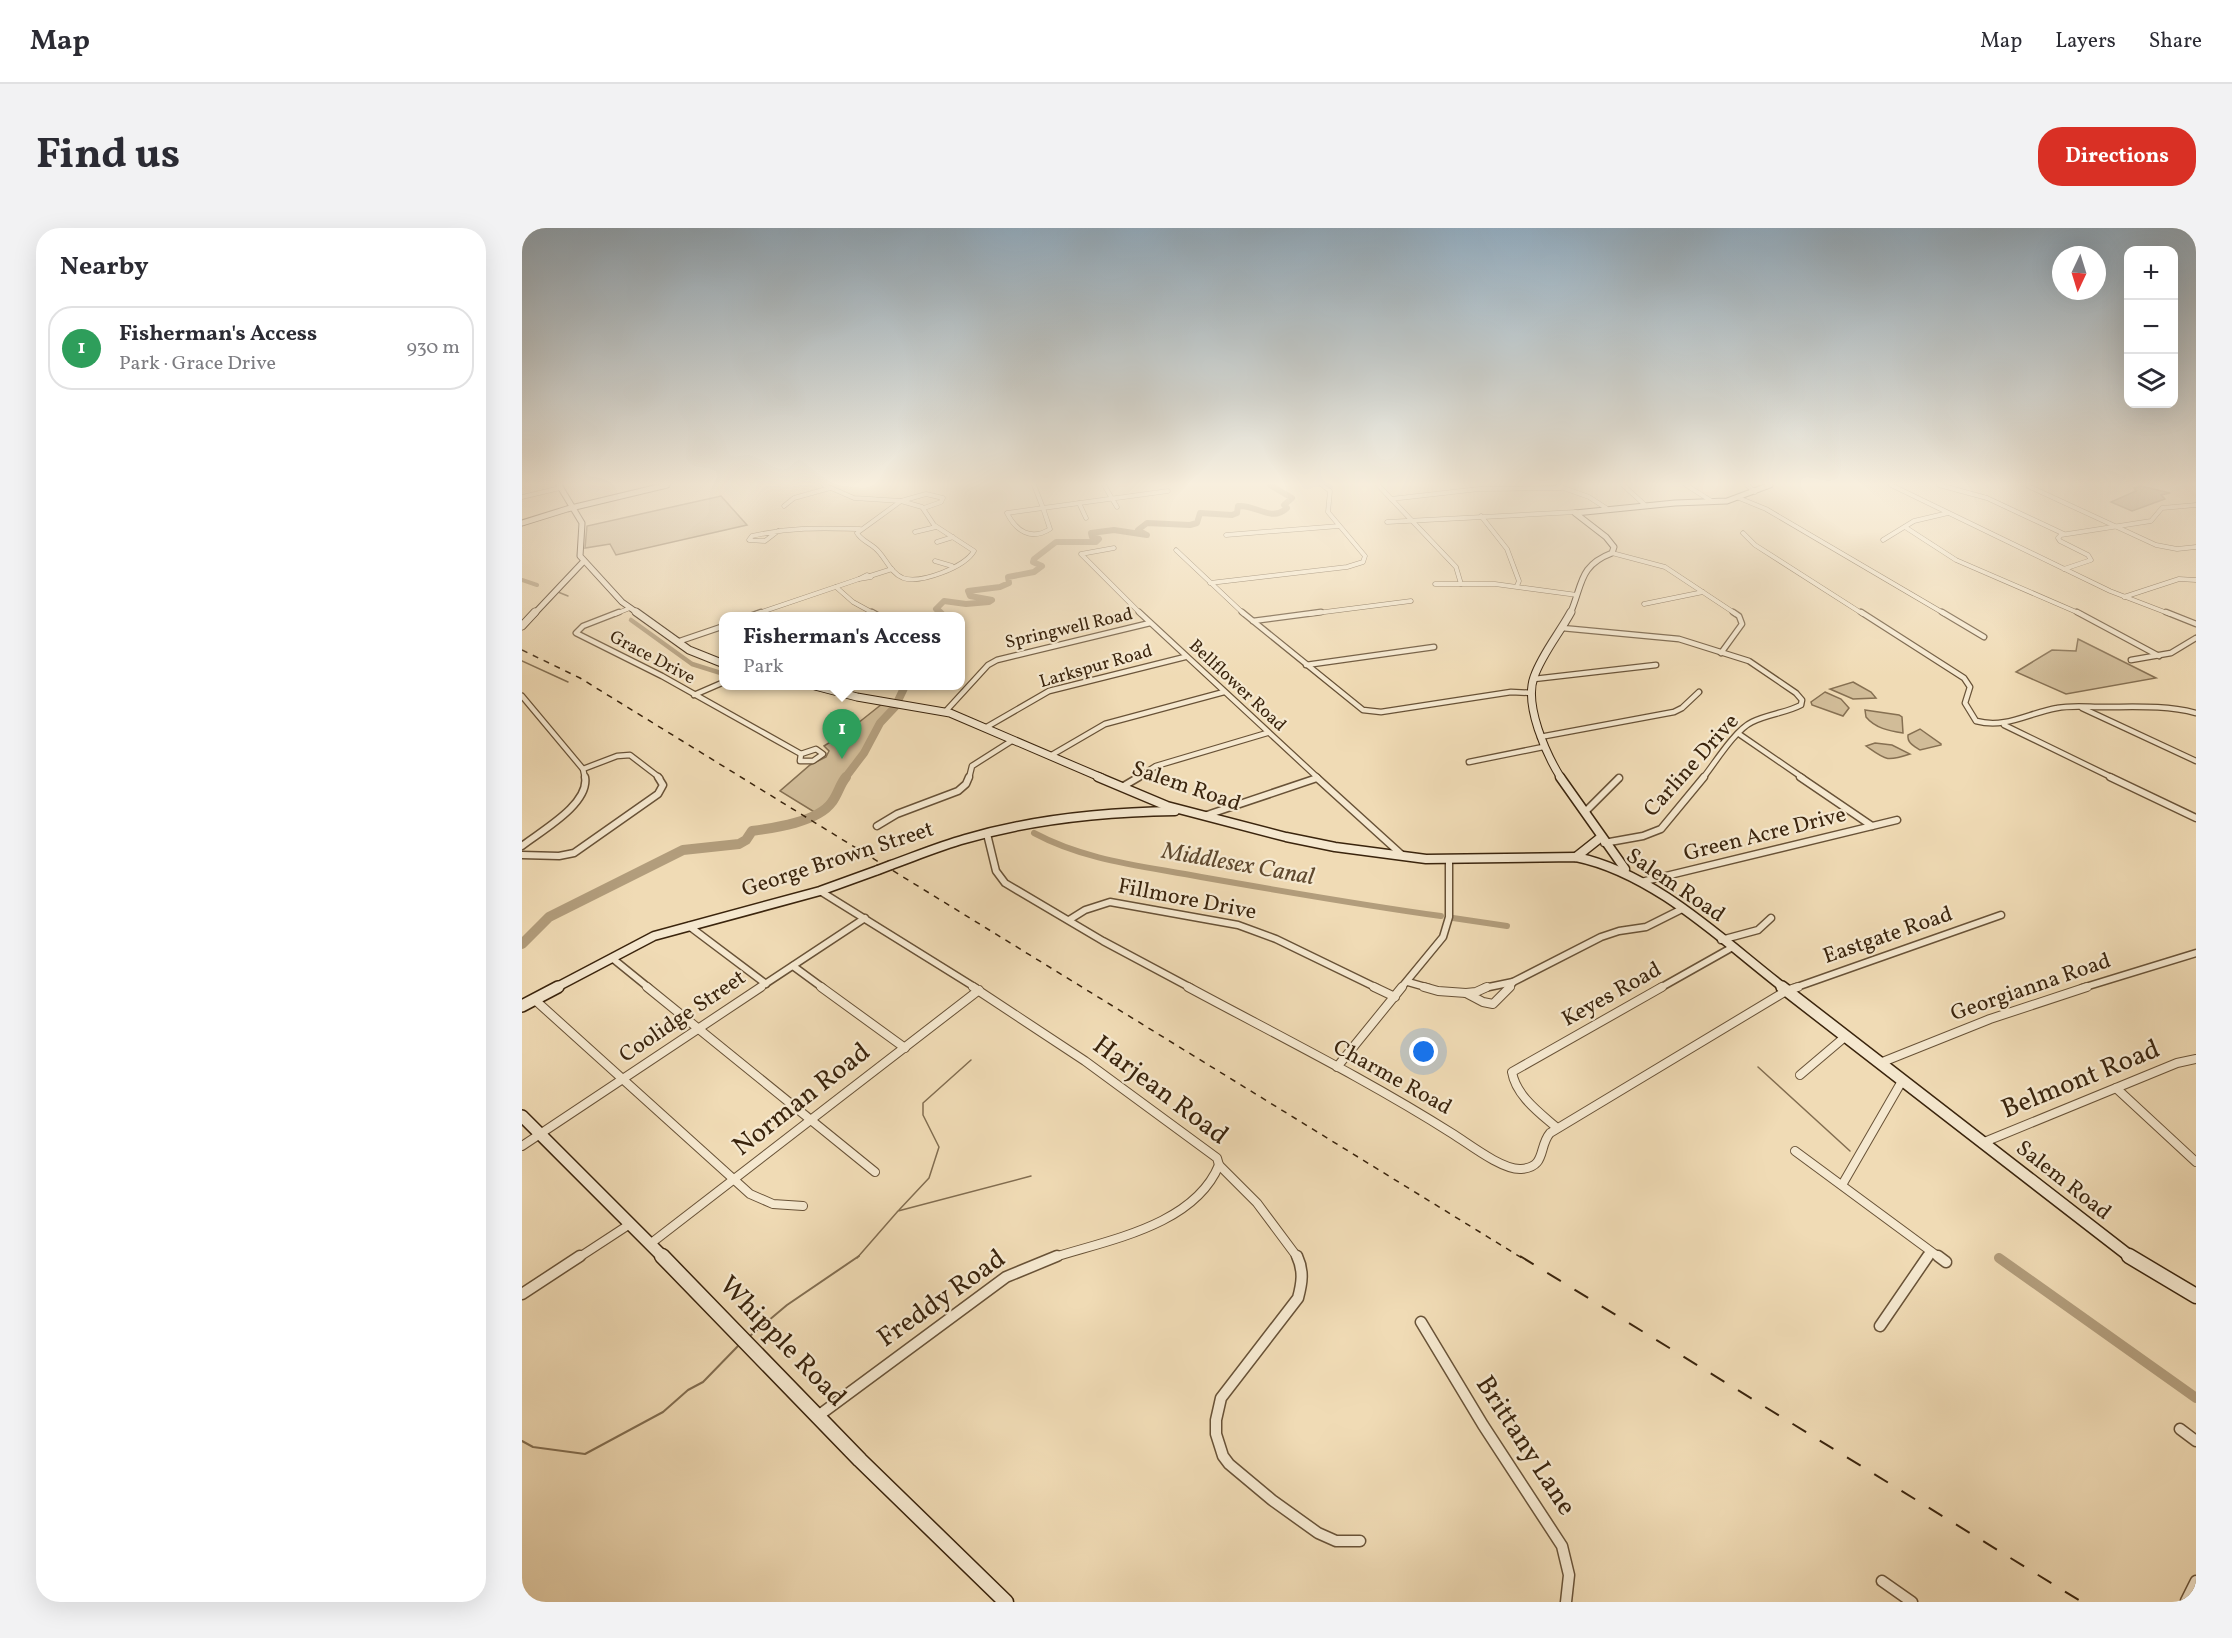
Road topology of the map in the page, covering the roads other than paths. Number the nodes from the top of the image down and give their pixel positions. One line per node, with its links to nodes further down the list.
1 (579, 549): 16 (street)
2 (877, 549): 20 (street)
3 (972, 549): 18 (street)
4 (1107, 549): 38 (street, Bellflower Road)
5 (1359, 549): 24 (street)
6 (1439, 549): 26 (street)
7 (1507, 549): 27 (street)
8 (1612, 549): 15 (street)
9 (1761, 549): 65 (street)
10 (1834, 549): 43 (street)
11 (1939, 549): 48 (street)
12 (2023, 549): 21 (street)
13 (2076, 549): 21 (street)
14 (1176, 550): 24 (street)
15 (1612, 553): 29 (street); 30 (street)
16 (584, 561): 19 (street); 22 (street)
17 (935, 561): 18 (street)
18 (952, 566): 20 (street)
19 (589, 567): 22 (street); 34 (street)
20 (892, 569): 28 (street)
21 (2064, 569): 31 (street)
22 (572, 572): 40 (street)
23 (2196, 580): 31 (street)
24 (1210, 583): 37 (street)
25 (1435, 584): 26 (street)
26 (1461, 584): 27 (street)
27 (1517, 586): 30 (street)
28 (836, 587): 35 (street); 36 (street)
29 (1703, 592): 33 (street); 47 (street)
30 (1577, 595): 42 (street)
31 (2124, 597): 39 (street)
32 (1411, 601): 37 (street)
33 (1644, 604)
34 (630, 608): 45 (street); 60 (street, Grace Drive)
35 (762, 612)
36 (872, 612)
37 (1253, 621): 52 (street)
38 (1150, 623): 49 (street, Bellflower Road); 63 (street, Springwell Road)
39 (2196, 624)
40 (522, 626)
41 (719, 627): 45 (street)
42 (1562, 628): 47 (street); 54 (street)
43 (1984, 637)
44 (2196, 638): 48 (street)
45 (677, 642): 51 (street)
46 (1434, 647): 52 (street)
47 (1721, 653): 68 (street, Carline Drive)
48 (2159, 656): 50 (street)
49 (1185, 657): 57 (street, Bellflower Road); 66 (street, Larkspur Road)
50 (2132, 660)
51 (719, 663)
52 (1306, 665): 59 (street)
53 (1656, 665): 54 (street)
54 (1534, 679): 59 (street)
55 (719, 684): 60 (street)
56 (833, 690): 63 (street, Salem Road)
57 (1224, 692): 67 (street, Bellflower Road); 73 (street)
58 (1699, 692): 69 (street)
59 (1532, 693): 69 (street)
60 (694, 695): 72 (street, Grace Drive)
61 (522, 696): 76 (street)
62 (2082, 707): 64 (street); 65 (street); 74 (street)
63 (945, 712): 66 (street, Salem Road)
64 (2196, 713)
65 (2004, 724): 83 (street)
66 (986, 728): 70 (street, Salem Road)
67 (1267, 733): 77 (street, Bellflower Road); 79 (street)
68 (1739, 734): 86 (street); 88 (street, Carline Drive)
69 (1540, 737): 71 (street)
70 (1013, 740): 73 (street, Salem Road); 85 (street)
71 (1543, 747): 75 (street); 81 (street)
72 (801, 754): 72 (street, Grace Drive)
73 (1050, 756): 79 (street, Salem Road)
74 (2196, 761)
75 (1469, 762)
76 (583, 769): 89 (street); 90 (street)
77 (1317, 778): 82 (street); 91 (street, Bellflower Road)
78 (1619, 778): 81 (street)
79 (1122, 787): 80 (street, Salem Road)
80 (1183, 811): 82 (street, Salem Road); 87 (street, George Brown Street)
81 (1585, 812): 88 (street)
82 (1202, 816): 91 (street, Salem Road)
83 (2196, 818)
84 (1897, 820): 86 (street, Green Acre Drive)
85 (877, 826)
86 (1872, 826): 94 (street, Green Acre Drive)
87 (987, 834): 95 (street, George Brown Street, bridge); 100 (street, Charme Road)
88 (1602, 840): 92 (street); 94 (street)
89 (522, 846)
90 (522, 855)
91 (1403, 856): 93 (street, Salem Road)
92 (1576, 857): 93 (street, Salem Road); 94 (street, Salem Road)
93 (1449, 860): 107 (street)
94 (1640, 881): 96 (street, Salem Road)
95 (820, 891): 98 (street, Harjean Road); 101 (street, George Brown Street)
96 (1682, 909): 102 (street, Salem Road); 108 (street)
97 (2001, 915): 111 (street, Eastgate Road)
98 (865, 918): 106 (street, Coolidge Street); 110 (street, Harjean Road)
99 (1771, 918): 102 (street)
100 (1069, 920): 113 (street, Fillmore Drive); 121 (street, Charme Road)
101 (689, 926): 105 (street, George Brown Street); 109 (street)
102 (1721, 940): 103 (street, Salem Road)
103 (1731, 948): 111 (street, Salem Road); 128 (street, Keyes Road)
104 (2196, 953): 120 (street, Georgianna Road)
105 (612, 958): 114 (street, George Brown Street); 116 (street)
106 (793, 966): 109 (street, Coolidge Street); 118 (street)
107 (1408, 982): 112 (street); 113 (street)
108 (1513, 982): 112 (street); 112 (street)
109 (766, 984): 116 (street, Coolidge Street)
110 (979, 990): 118 (street, Norman Road); 134 (street, Harjean Road)
111 (1786, 991): 117 (street, Salem Road); 128 (street)
112 (1466, 993)
113 (1395, 997): 121 (street)
114 (535, 1000): 115 (street, George Brown Street); 123 (street)
115 (522, 1006)
116 (698, 1029): 123 (street, Coolidge Street); 127 (street)
117 (1846, 1036): 120 (street, Salem Road); 122 (street)
118 (905, 1048): 127 (street, Norman Road)
119 (2196, 1059): 125 (street, Belmont Road)
120 (1880, 1063): 124 (street, Salem Road)
121 (1337, 1067): 128 (street, Charme Road)
122 (1800, 1075)
123 (623, 1078): 129 (street, Coolidge Street); 136 (street)
124 (1902, 1081): 130 (street, Salem Road); 137 (street)
125 (2116, 1088): 130 (street, Belmont Road); 133 (street)
126 (522, 1116): 129 (street, Whipple Road)
127 (811, 1120): 135 (street); 136 (street, Norman Road)
128 (1557, 1128)
129 (540, 1134): 131 (street, Coolidge Street); 139 (street, Whipple Road)
130 (1982, 1143): 144 (street, Salem Road)
131 (522, 1146)
132 (1795, 1151): 137 (street)
133 (2196, 1162)
134 (1219, 1165): 147 (street, Freddy Road); 150 (street, Harjean Road)
135 (875, 1172)
136 (735, 1179): 138 (street); 140 (street, Norman Road)
137 (1842, 1185): 141 (street)
138 (803, 1206)
139 (630, 1224): 140 (street, Whipple Road); 143 (street)
140 (650, 1244): 147 (street, Whipple Road)
141 (1931, 1252): 142 (street); 146 (street)
142 (1946, 1263)
143 (522, 1294)
144 (2196, 1296)
145 (1421, 1322): 155 (street, Brittany Lane)
146 (1880, 1326)
147 (818, 1416): 154 (street, Whipple Road)
148 (2180, 1429): 149 (street)
149 (2196, 1441)
150 (1360, 1541)
151 (1882, 1581): 156 (street)
152 (2196, 1581): 153 (street)
153 (2186, 1601)
154 (1006, 1602)
155 (1566, 1602)
156 (1912, 1602)

